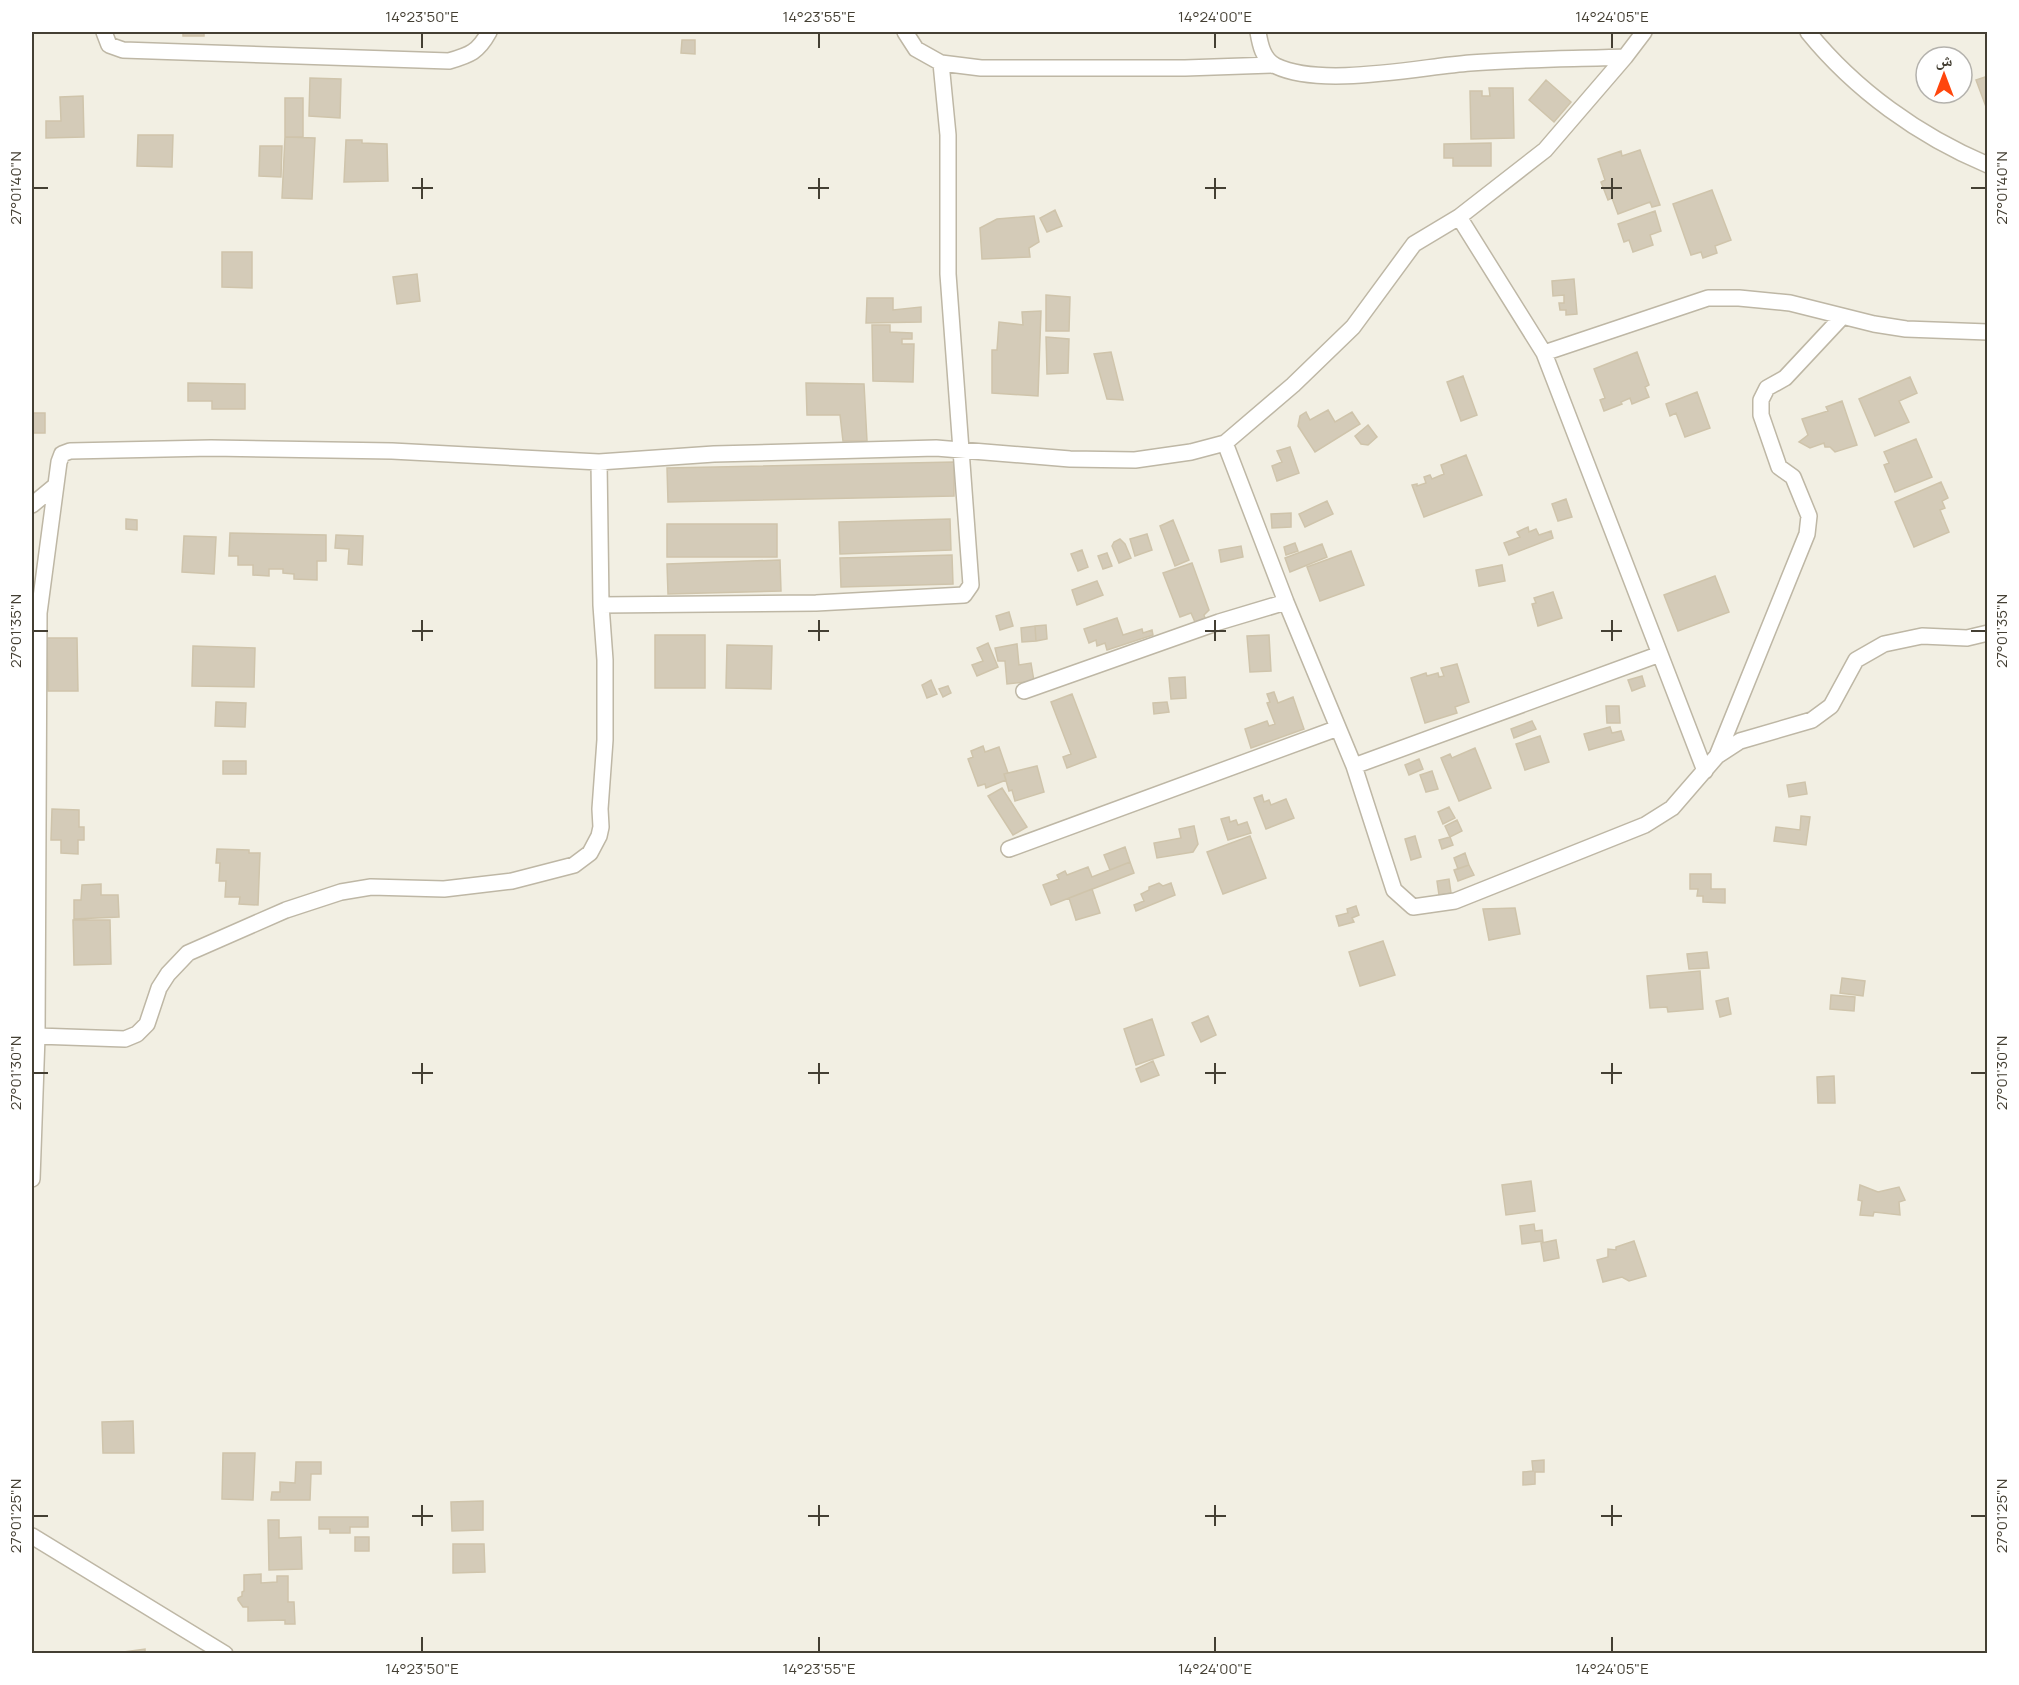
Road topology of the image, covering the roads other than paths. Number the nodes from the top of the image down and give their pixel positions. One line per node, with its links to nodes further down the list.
1 (104, 32): 2 (street)
2 (489, 32)
3 (905, 32): 8 (street)
4 (1258, 32): 9 (street)
5 (1644, 32): 7 (street)
6 (1808, 32): 10 (street)
7 (1625, 57): 9 (street); 11 (street)
8 (941, 63): 9 (street); 16 (street)
9 (1274, 65)
10 (1988, 165)
11 (1460, 218): 14 (street); 15 (street)
12 (1842, 316): 13 (street); 14 (street); 26 (street)
13 (1988, 332)
14 (1544, 353): 23 (street)
15 (1225, 443): 16 (street); 20 (street)
16 (962, 451): 17 (street); 21 (street)
17 (599, 462): 18 (street); 21 (street)
18 (55, 486): 19 (street); 30 (street)
19 (32, 505)
20 (1286, 602): 24 (street); 25 (street)
21 (601, 605): 31 (street)
22 (1988, 633): 26 (street)
23 (1660, 654): 27 (street); 28 (street)
24 (1024, 691)
25 (1338, 728): 27 (street); 29 (street)
26 (1717, 756): 28 (street)
27 (1354, 765): 28 (street)
28 (1705, 771)
29 (1009, 849)
30 (34, 1009): 31 (street)
31 (37, 1036): 32 (street)
32 (33, 1073): 33 (street)
33 (32, 1179)
34 (32, 1536): 35 (street)
35 (225, 1653)

